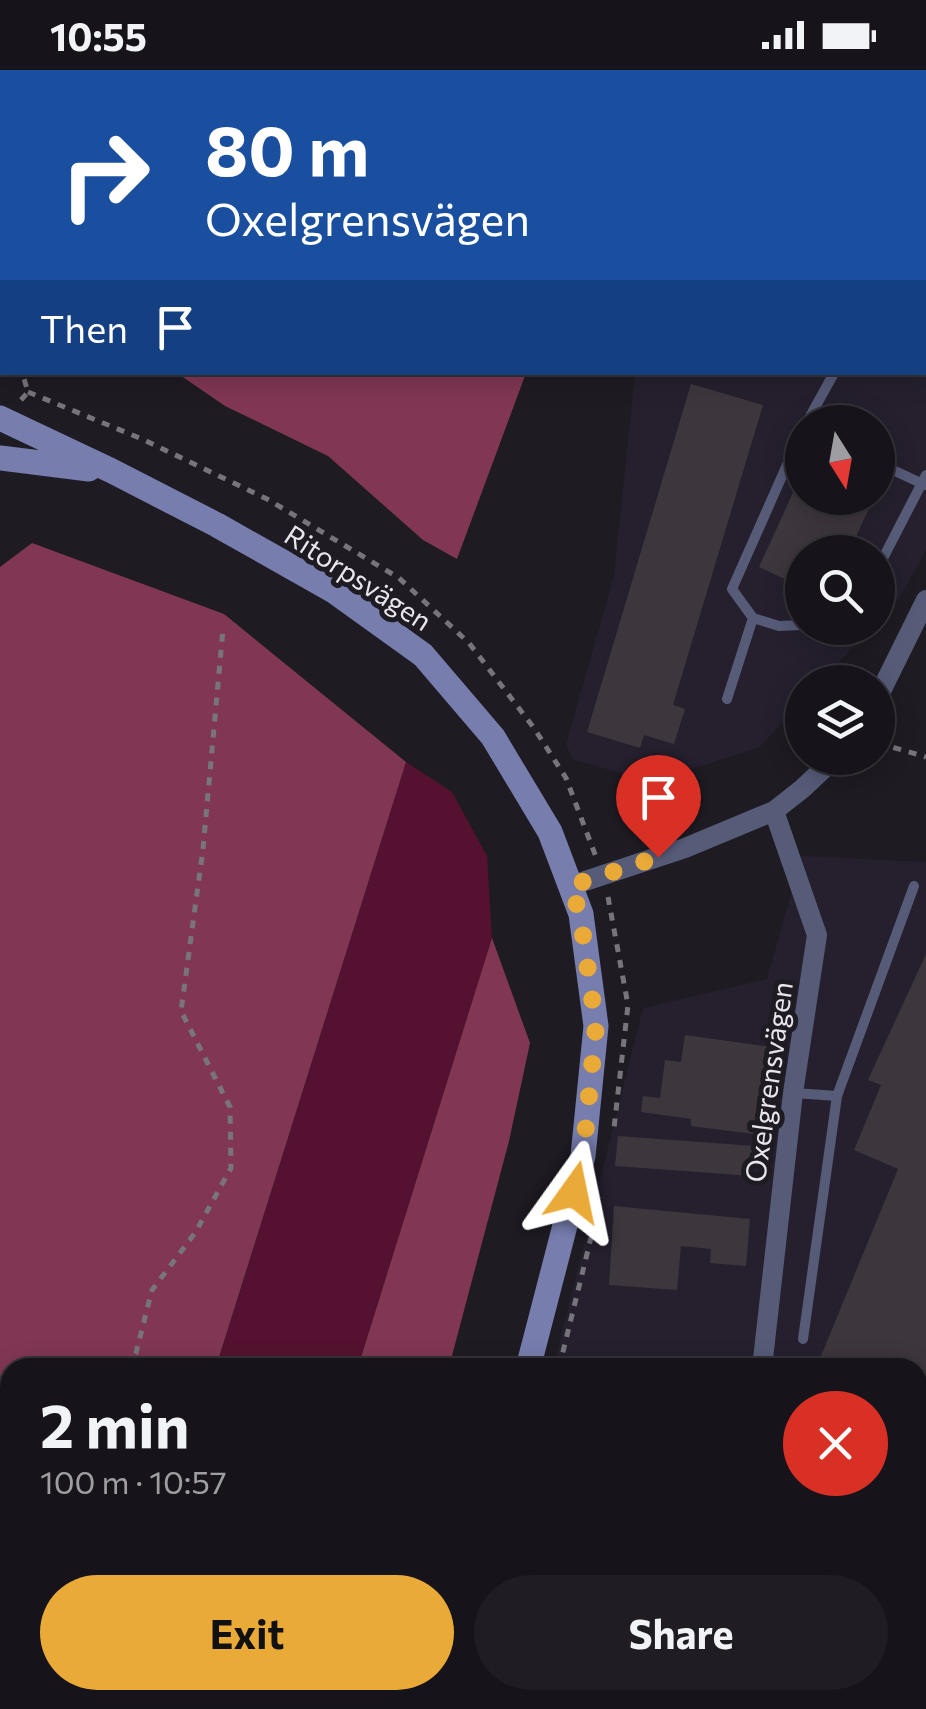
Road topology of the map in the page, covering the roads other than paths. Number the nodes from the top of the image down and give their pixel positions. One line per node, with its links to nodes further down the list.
1 (832, 375): 2 (lane)
2 (816, 405)
3 (0, 418): 7 (street, Ritorpsvägen)
4 (0, 458): 7 (street, Ritorpsvägen)
5 (785, 469): 11 (lane)
6 (895, 470): 8 (lane)
7 (112, 471): 17 (street, Ritorpsvägen)
8 (925, 482): 9 (lane)
9 (895, 537)
10 (926, 600): 13 (street)
11 (753, 618): 12 (lane); 14 (lane)
12 (785, 626)
13 (894, 665)
14 (726, 699)
15 (817, 775): 16 (street)
16 (774, 810): 17 (street); 19 (street, Oxelgrensvägen)
17 (570, 886): 22 (street, Ritorpsvägen)
18 (914, 886): 20 (lane)
19 (793, 1092): 20 (lane); 23 (street, Oxelgrensvägen)
20 (836, 1096): 21 (lane)
21 (803, 1339)
22 (531, 1358)
23 (763, 1358)

